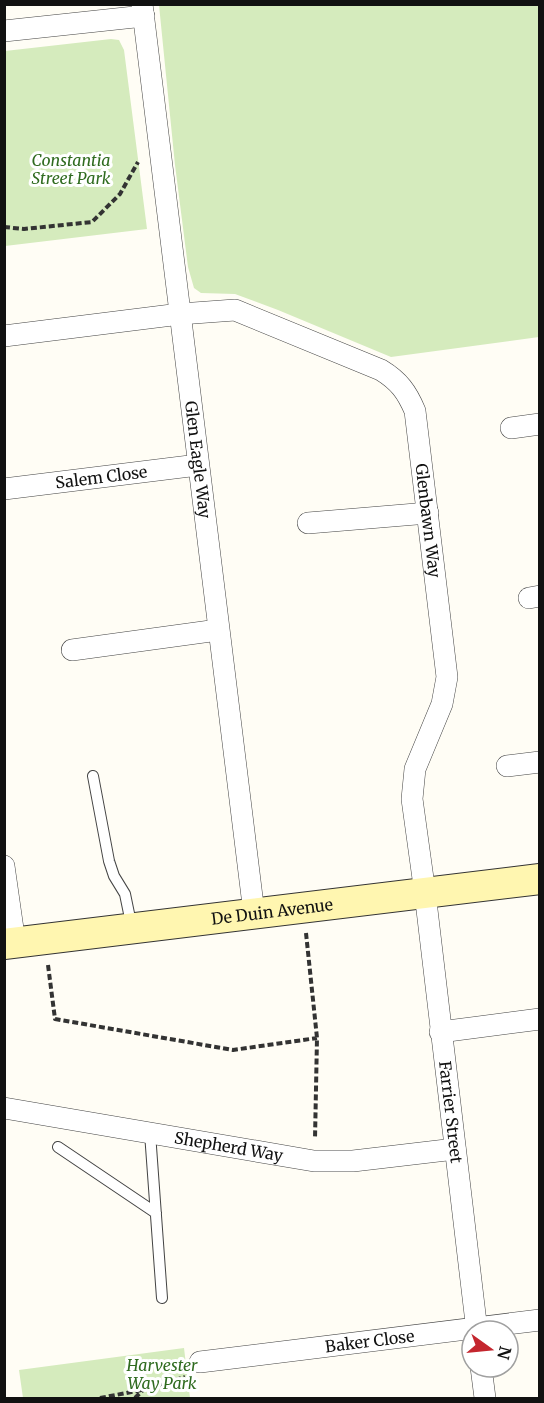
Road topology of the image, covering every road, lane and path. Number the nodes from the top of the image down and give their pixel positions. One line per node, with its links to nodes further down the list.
1 (143, 10): 2 (street); 5 (street, Glen Eagle Way)
2 (4, 31)
3 (141, 158): 4 (path)
4 (4, 227)
5 (180, 314): 6 (street, Glenbawn Way); 9 (street, Glen Eagle Way); 11 (street, Glenbawn Way)
6 (4, 336)
7 (540, 424): 8 (street)
8 (511, 428)
9 (198, 465): 10 (street, Salem Close); 13 (street, Glen Eagle Way)
10 (4, 489)
11 (428, 513): 12 (street); 20 (street, Glenbawn Way)
12 (308, 523)
13 (218, 630): 14 (street); 21 (street, Glen Eagle Way)
14 (72, 650)
15 (540, 762): 16 (street)
16 (507, 766)
17 (93, 776): 22 (lane)
18 (4, 866): 24 (street)
19 (540, 879): 20 (street, De Duin Avenue)
20 (425, 892): 21 (street, De Duin Avenue); 27 (street, Farrier Street)
21 (254, 913): 22 (street, De Duin Avenue)
22 (132, 928): 24 (street, De Duin Avenue)
23 (306, 933): 28 (path)
24 (10, 943)
25 (48, 964): 28 (path)
26 (540, 1019): 27 (street)
27 (440, 1032): 32 (street, Farrier Street)
28 (317, 1038): 33 (path)
29 (4, 1108): 30 (street, Shepherd Way)
30 (150, 1133): 33 (street, Shepherd Way); 34 (lane)
31 (58, 1147): 34 (lane)
32 (454, 1149): 33 (street, Shepherd Way); 36 (street, Farrier Street)
33 (315, 1161)
34 (156, 1214): 35 (lane)
35 (162, 1298)
36 (475, 1319)
37 (540, 1320): 38 (street, Baker Close)
38 (520, 1323)
39 (460, 1331): 40 (street, Baker Close)
40 (200, 1362): 42 (path)
41 (483, 1379): 45 (street)
42 (143, 1390): 43 (path); 44 (path)
43 (100, 1398)
44 (135, 1398)
45 (485, 1398)

